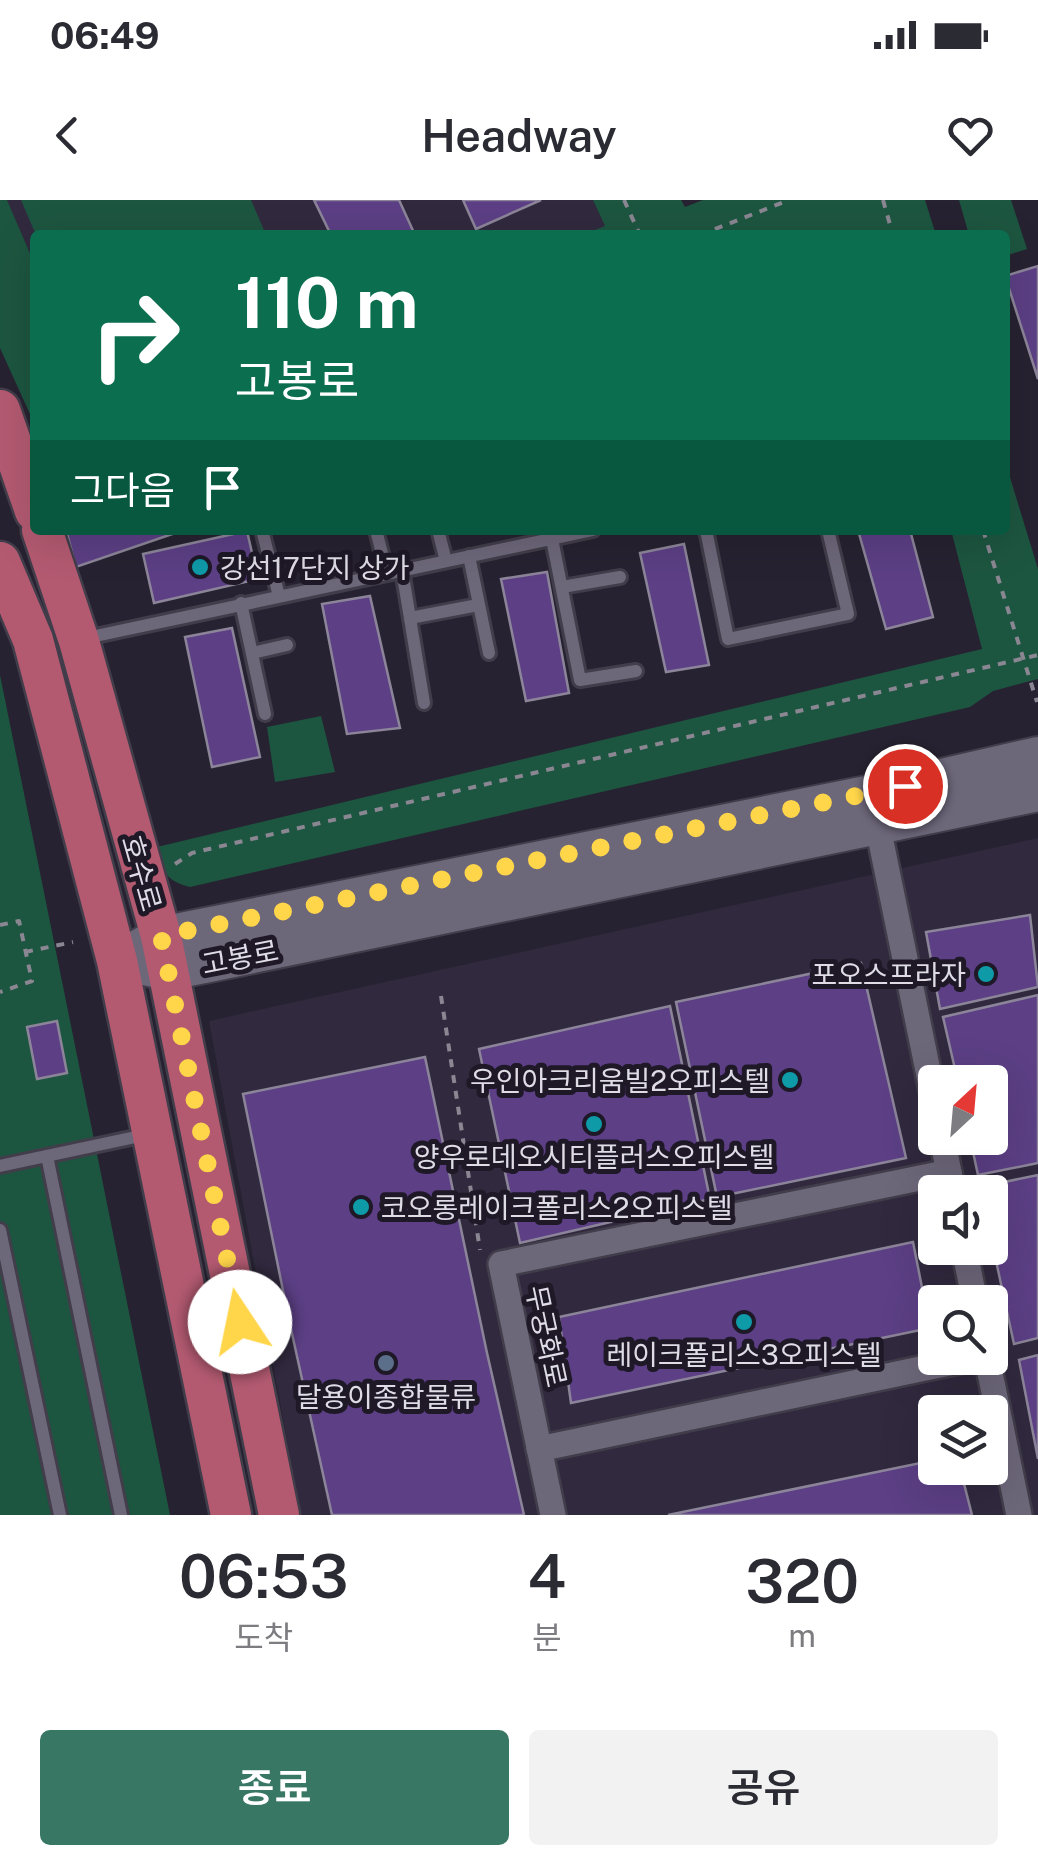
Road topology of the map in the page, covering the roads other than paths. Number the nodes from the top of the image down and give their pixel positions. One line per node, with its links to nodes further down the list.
1 (0, 410): 2 (main road)
2 (30, 497)
3 (44, 535): 23 (main road, 호수로)
4 (263, 535): 19 (lane)
5 (378, 535): 16 (lane)
6 (439, 535): 14 (lane)
7 (504, 535): 12 (lane)
8 (567, 535): 11 (lane)
9 (707, 535): 10 (lane)
10 (829, 535)
11 (552, 538): 12 (lane); 18 (lane)
12 (507, 548): 13 (lane)
13 (469, 556): 14 (lane); 21 (lane)
14 (446, 561): 16 (lane)
15 (0, 562): 34 (main road, 호수로)
16 (394, 572): 19 (lane); 22 (lane)
17 (620, 578): 18 (lane)
18 (562, 588): 27 (lane)
19 (278, 596): 20 (lane)
20 (241, 604): 23 (lane); 25 (lane)
21 (478, 604): 22 (lane); 26 (lane)
22 (410, 618): 28 (lane)
23 (79, 641): 33 (main road, 호수로)
24 (287, 644): 25 (lane)
25 (252, 652): 29 (lane)
26 (489, 653)
27 (636, 672)
28 (424, 703)
29 (265, 714)
30 (1038, 756): 33 (main road, 고봉로)
31 (1038, 792): 32 (main road, 고봉로)
32 (878, 827): 33 (main road, 고봉로); 35 (street)
33 (164, 953): 34 (main road, 고봉로); 47 (main road, 호수로)
34 (117, 961): 36 (main road, 호수로)
35 (927, 1065)
36 (153, 1134): 37 (lane); 46 (main road, 호수로)
37 (47, 1156): 38 (lane); 45 (lane)
38 (0, 1166)
39 (918, 1188): 43 (street, 무궁화로)
40 (0, 1230): 44 (lane)
41 (918, 1369): 43 (street)
42 (990, 1375): 49 (street)
43 (539, 1448): 48 (street, 무궁화로)
44 (60, 1515)
45 (121, 1515)
46 (231, 1515)
47 (280, 1515)
48 (553, 1515)
49 (1019, 1515)

